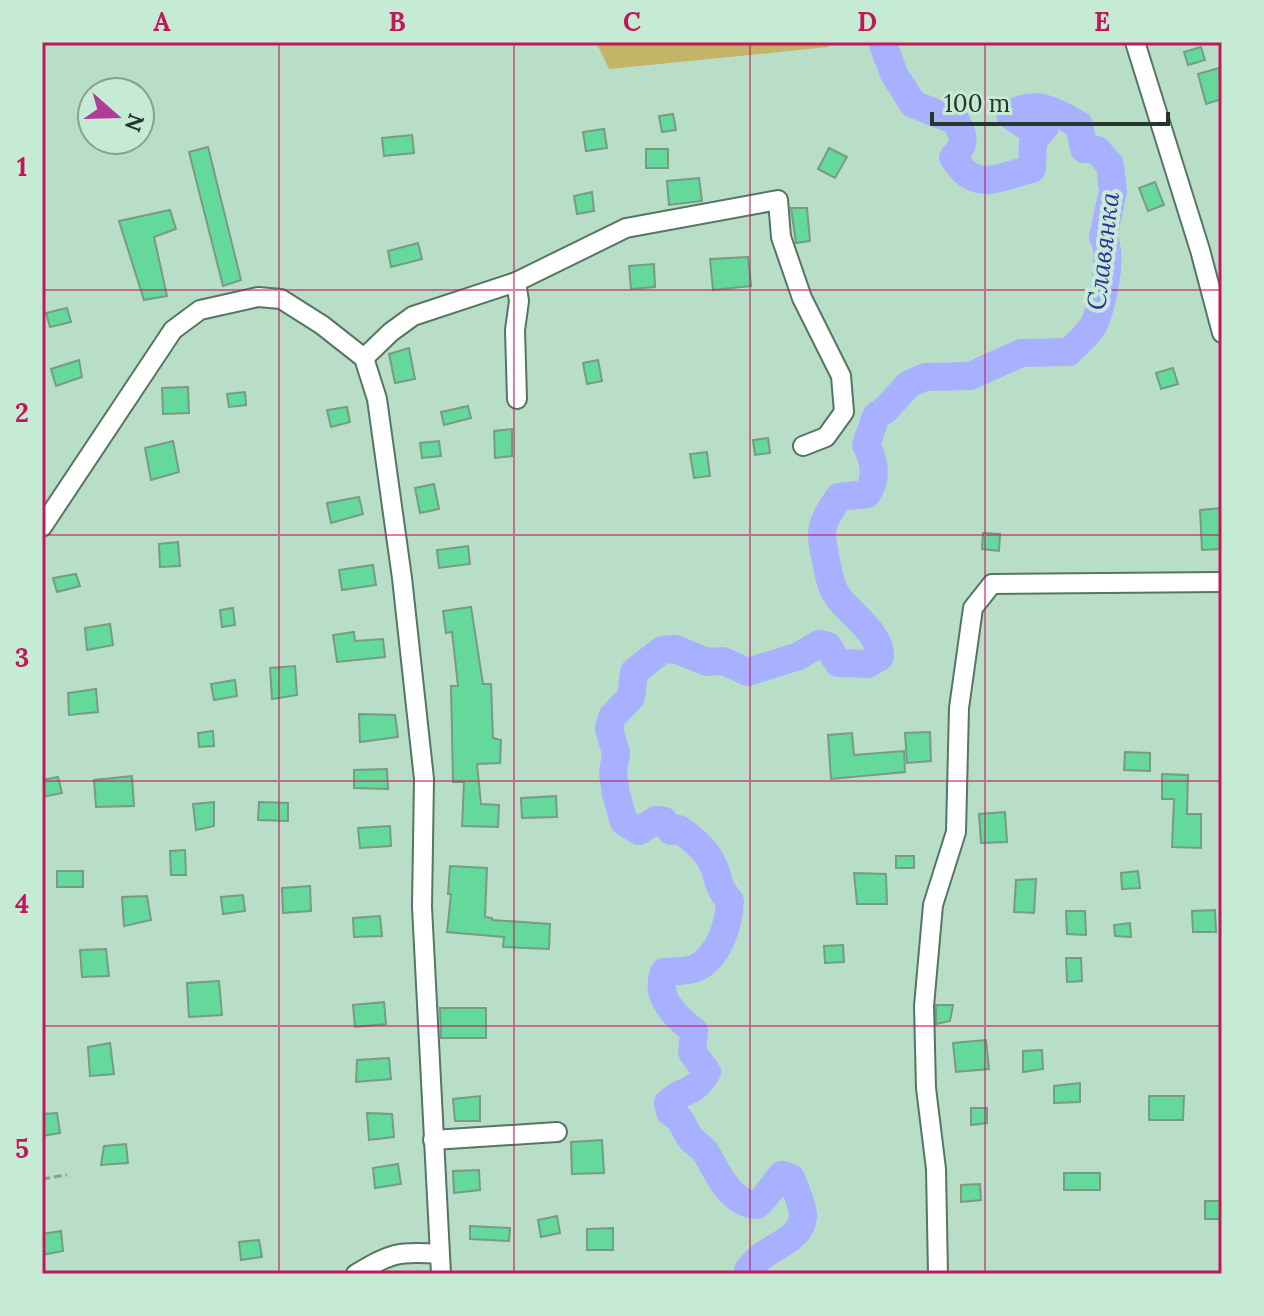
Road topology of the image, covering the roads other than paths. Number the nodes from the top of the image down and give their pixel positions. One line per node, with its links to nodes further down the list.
1 (1135, 42): 3 (street)
2 (516, 282): 4 (street); 5 (street); 6 (street)
3 (1222, 333)
4 (364, 358): 7 (street); 10 (street)
5 (517, 399)
6 (803, 446)
7 (42, 527)
8 (1222, 582): 14 (street)
9 (557, 1132): 10 (street)
10 (433, 1140): 11 (street)
11 (439, 1254): 12 (street); 13 (street)
12 (356, 1274)
13 (441, 1274)
14 (938, 1274)

